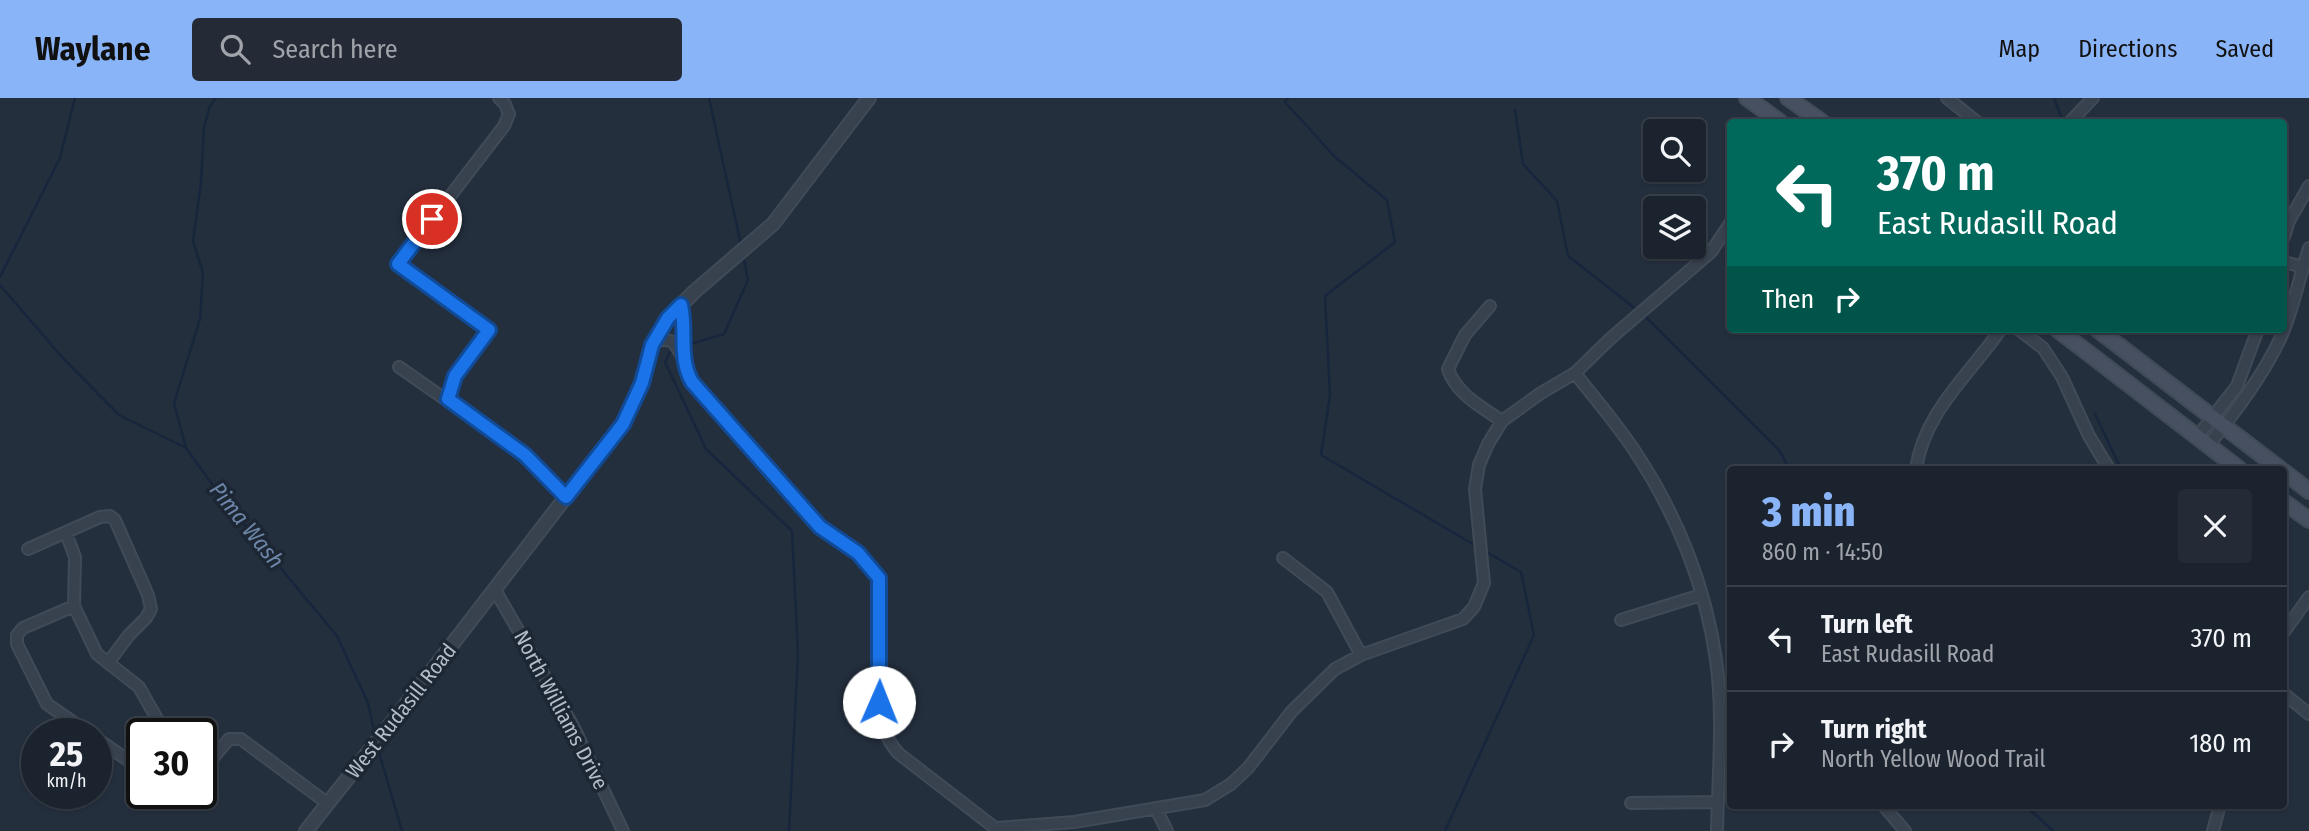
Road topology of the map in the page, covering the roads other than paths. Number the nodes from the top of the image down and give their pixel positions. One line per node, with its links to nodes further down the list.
1 (499, 98): 30 (street)
2 (869, 98): 17 (street, West Rudasill Road)
3 (1747, 98): 7 (main road)
4 (1787, 98): 8 (main road)
5 (1947, 98): 9 (street)
6 (2093, 98): 10 (street)
7 (1776, 119)
8 (1814, 119)
9 (1973, 119)
10 (2073, 119)
11 (2309, 186): 12 (street)
12 (2287, 227)
13 (1727, 228): 29 (street)
14 (2309, 248): 16 (street)
15 (2287, 263): 16 (street)
16 (2303, 267): 19 (street)
17 (681, 305): 26 (street, West Rudasill Road); 27 (street)
18 (1490, 306): 31 (street)
19 (2287, 319)
20 (1998, 333): 34 (street)
21 (2023, 333): 35 (street)
22 (2062, 333): 33 (main road)
23 (2102, 333): 32 (main road)
24 (2257, 333): 32 (street)
25 (2282, 333): 32 (street)
26 (653, 344): 27 (street); 40 (street, West Rudasill Road)
27 (685, 361): 67 (street)
28 (399, 367): 30 (street)
29 (1575, 373): 31 (street); 47 (street)
30 (448, 399): 40 (street)
31 (1502, 421): 52 (street)
32 (2218, 422): 33 (street); 37 (main road)
33 (2203, 442): 36 (main road)
34 (1917, 466)
35 (2107, 466)
36 (2235, 466)
37 (2277, 466)
38 (2287, 474): 39 (main road)
39 (2309, 491)
40 (566, 497): 46 (street, West Rudasill Road)
41 (2287, 504): 42 (main road)
42 (2309, 520)
43 (66, 533): 44 (street); 49 (street); 53 (street)
44 (28, 549)
45 (1283, 558): 52 (street)
46 (495, 590): 61 (street, West Rudasill Road); 69 (street, North Williams Drive)
47 (1702, 595): 50 (street); 58 (street)
48 (2309, 597): 51 (street)
49 (74, 606): 53 (street); 56 (street)
50 (1621, 620)
51 (2287, 628)
52 (1361, 655): 63 (street)
53 (108, 663): 57 (street)
54 (2287, 696): 55 (street)
55 (2309, 714)
56 (67, 718)
57 (157, 718)
58 (1725, 728): 60 (street)
59 (217, 753): 61 (street)
60 (1717, 802): 62 (street); 72 (street)
61 (327, 803): 68 (street, West Rudasill Road)
62 (1631, 803)
63 (1156, 809): 66 (street); 71 (street)
64 (1886, 809): 73 (street)
65 (2219, 809): 74 (street)
66 (1074, 822): 67 (street); 70 (street)
67 (998, 830)
68 (306, 831)
69 (623, 831)
70 (1063, 831)
71 (1167, 831)
72 (1717, 831)
73 (1905, 831)
74 (2213, 831)

